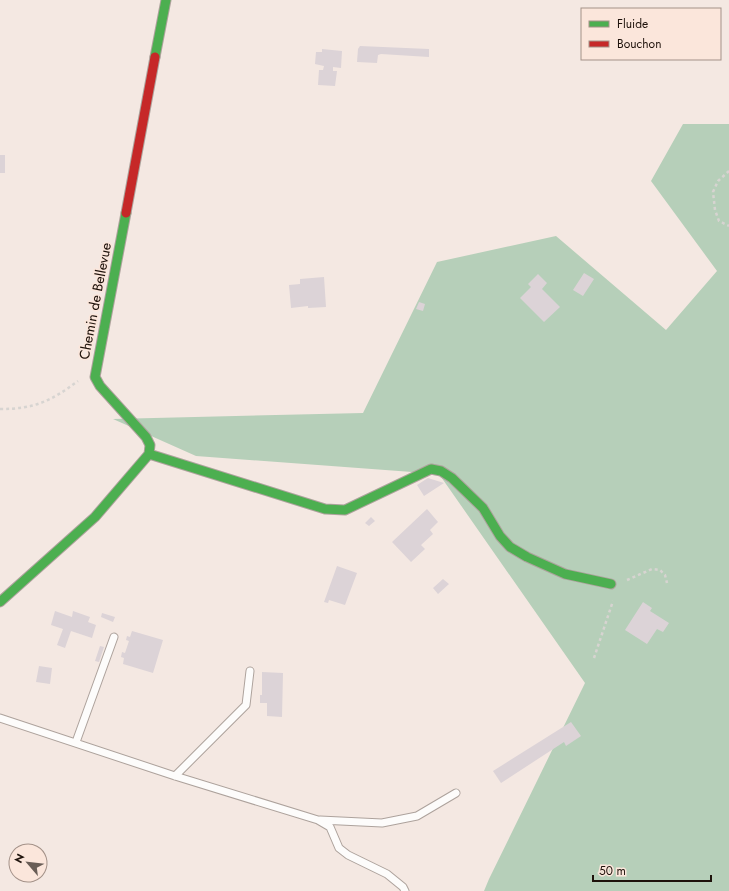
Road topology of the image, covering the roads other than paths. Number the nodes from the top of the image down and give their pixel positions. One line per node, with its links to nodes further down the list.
1 (166, 0): 2 (street, Chemin de Bellevue)
2 (149, 454): 3 (street); 4 (street)
3 (611, 584)
4 (0, 602)
5 (114, 637): 8 (lane)
6 (250, 671): 9 (lane)
7 (0, 718): 8 (lane)
8 (76, 742): 9 (lane)
9 (175, 776): 11 (lane)
10 (456, 793): 11 (lane)
11 (318, 820): 12 (lane)
12 (405, 891)

